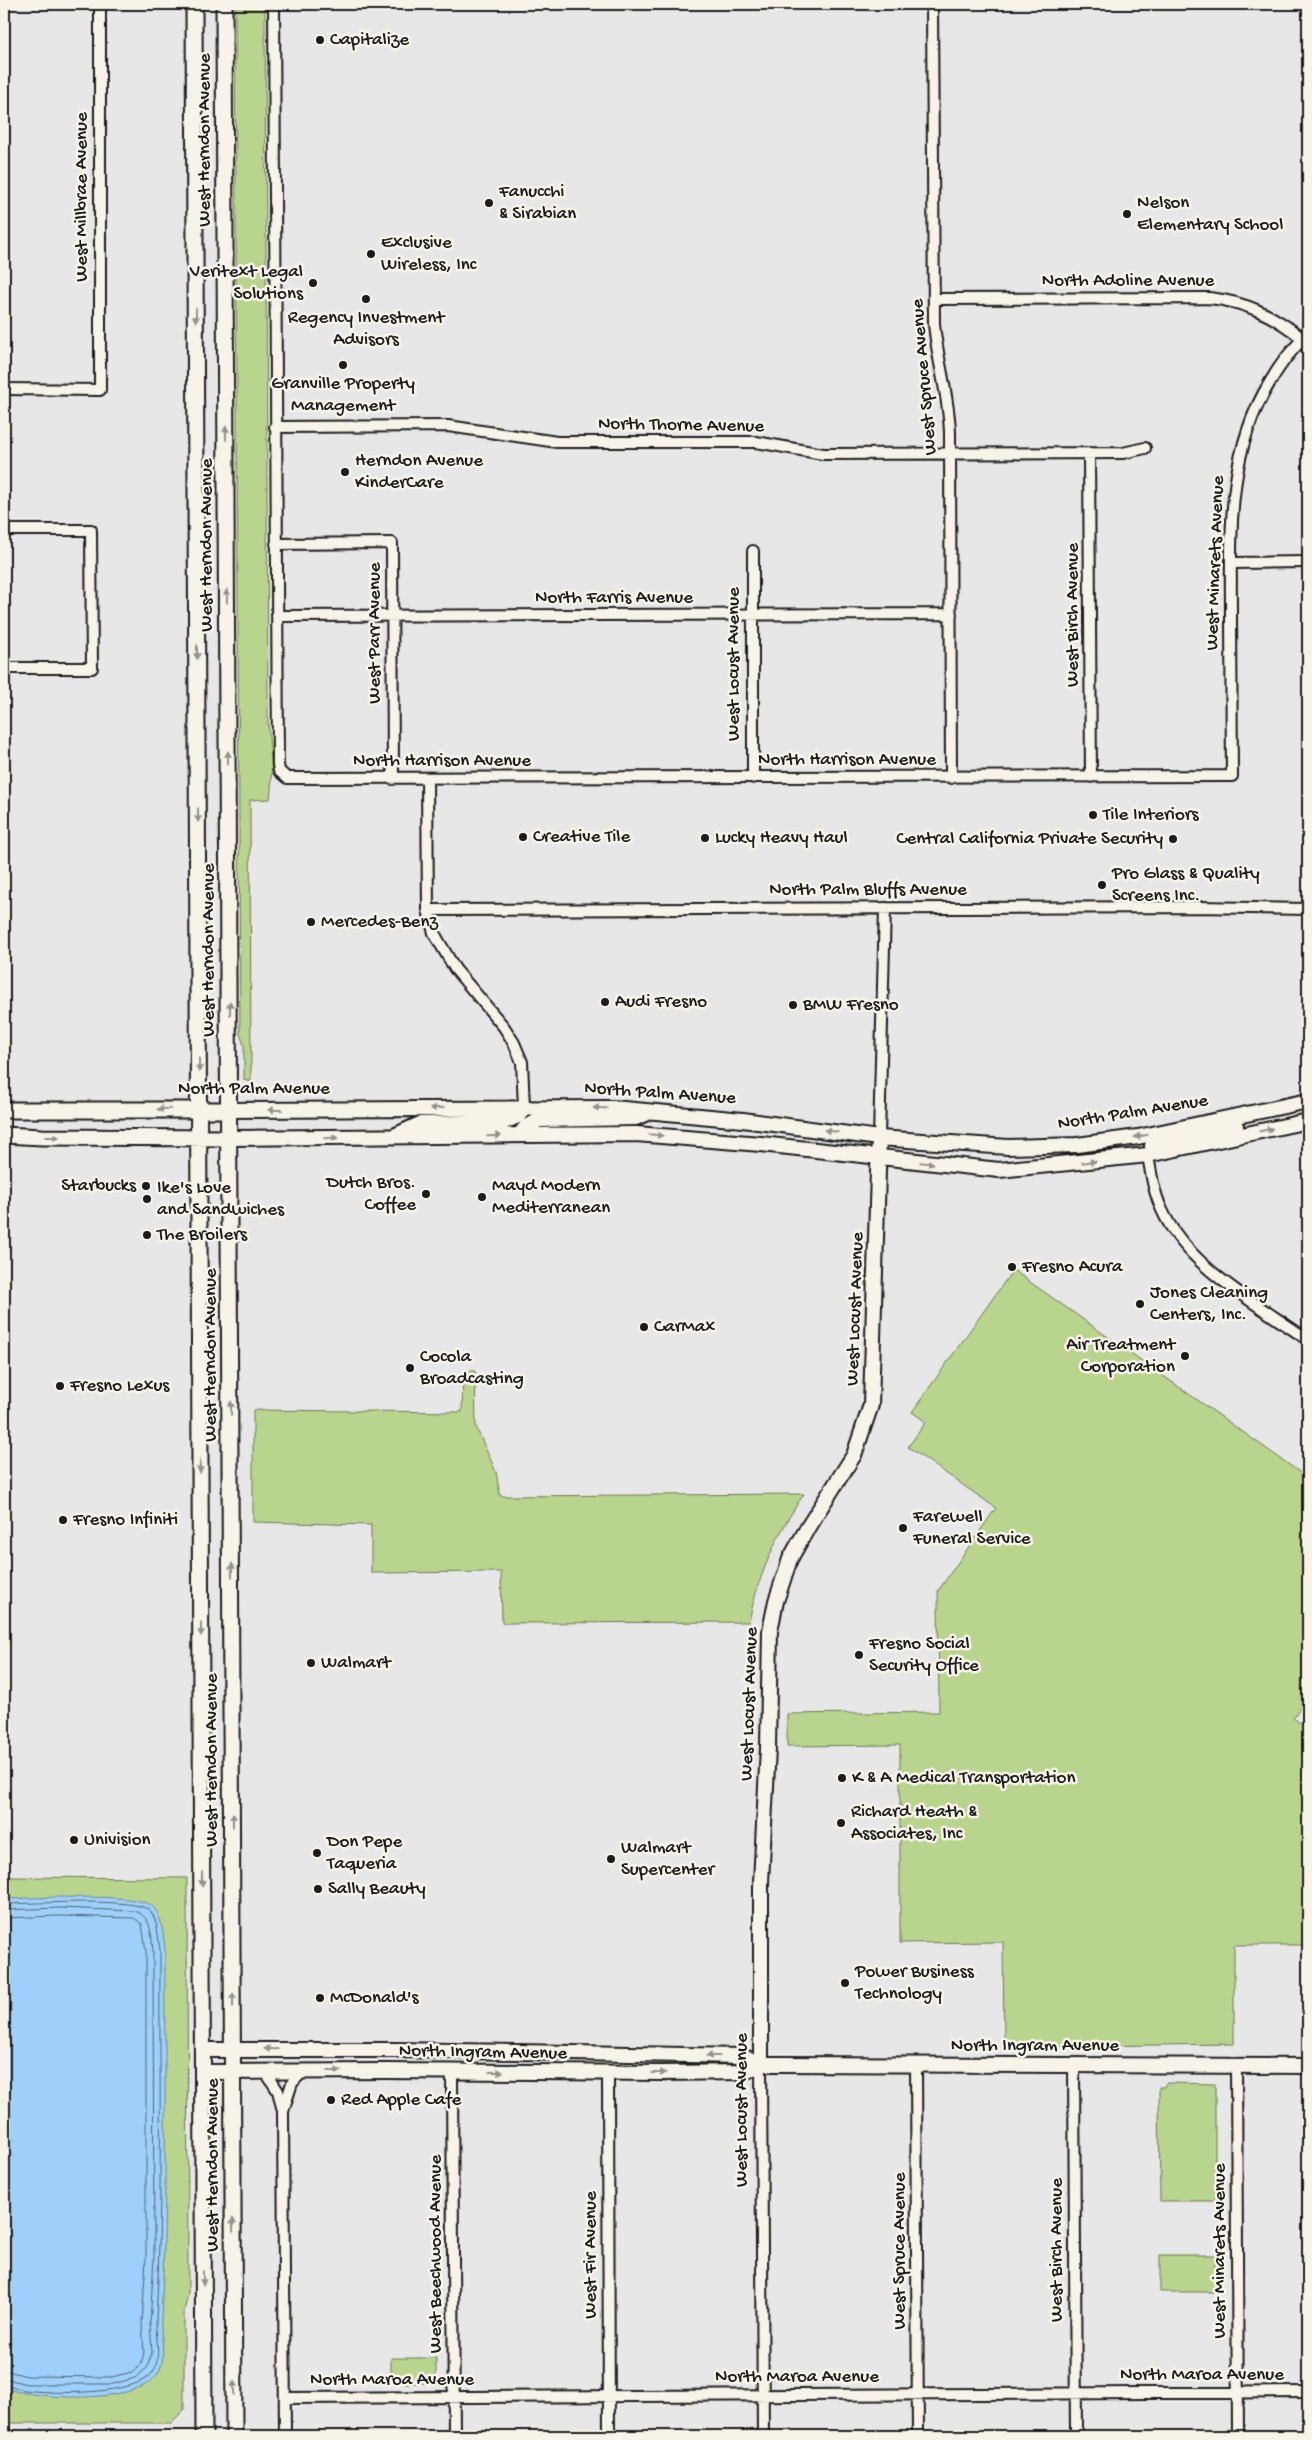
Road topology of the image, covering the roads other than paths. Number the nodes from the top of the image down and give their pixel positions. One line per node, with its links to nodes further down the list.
1 (100, 4): 8 (street, West Millbrae Avenue)
2 (194, 4): 35 (main road, West Herndon Avenue, one-way to 35)
3 (224, 4): 37 (main road, West Herndon Avenue, one-way to 3)
4 (274, 4): 9 (street)
5 (932, 4): 6 (street, West Spruce Avenue)
6 (934, 299): 7 (street, North Adoline Avenue); 11 (street, West Spruce Avenue)
7 (1305, 337): 17 (street, West Minarets Avenue)
8 (4, 389)
9 (276, 427): 11 (street, North Thorne Avenue); 14 (street)
10 (1145, 448): 12 (street, North Thorne Avenue)
11 (950, 453): 12 (street, North Thorne Avenue); 18 (street, West Spruce Avenue)
12 (1090, 453): 24 (street, West Birch Avenue)
13 (4, 530): 22 (street)
14 (276, 544): 19 (street, West Parr Avenue); 21 (street)
15 (753, 551): 20 (street, West Locust Avenue)
16 (1308, 562): 17 (street)
17 (1231, 563): 23 (street, West Minarets Avenue)
18 (951, 614): 20 (street, North Farris Avenue); 26 (street, West Spruce Avenue)
19 (392, 615): 20 (street, North Farris Avenue); 21 (street, North Farris Avenue); 27 (street, West Parr Avenue)
20 (754, 615): 25 (street, West Locust Avenue)
21 (276, 616): 27 (street, North Harrison Avenue)
22 (4, 668)
23 (1232, 776): 24 (street, North Harrison Avenue)
24 (1091, 777): 26 (street, North Harrison Avenue)
25 (753, 778): 26 (street, North Harrison Avenue); 28 (street, North Harrison Avenue)
26 (951, 778)
27 (393, 779): 28 (street, North Harrison Avenue)
28 (427, 779): 31 (street)
29 (885, 908): 30 (street, North Palm Bluffs Avenue); 31 (street, North Palm Bluffs Avenue); 45 (street, West Locust Avenue)
30 (1308, 909)
31 (428, 910): 34 (street)
32 (1308, 1101): 33 (street, North Palm Avenue)
33 (1290, 1105): 45 (street, North Palm Avenue, one-way to 45); 46 (street)
34 (524, 1107): 37 (street, North Palm Avenue, one-way to 37); 38 (street, North Palm Avenue, one-way to 34); 42 (street)
35 (199, 1109): 36 (main road, North Palm Avenue, one-way to 36); 37 (main road, North Palm Avenue); 43 (main road, West Herndon Avenue)
36 (4, 1110)
37 (230, 1110): 44 (main road, West Herndon Avenue)
38 (652, 1110): 41 (street); 45 (street, North Palm Avenue, one-way to 38)
39 (1308, 1121): 46 (street, one-way to 39)
40 (4, 1135): 43 (main road, one-way to 43)
41 (519, 1135): 42 (street, one-way to 41); 47 (street, one-way to 47)
42 (391, 1137): 44 (street, one-way to 42)
43 (199, 1138): 44 (main road); 50 (main road, West Herndon Avenue, one-way to 50)
44 (230, 1138): 49 (main road, West Herndon Avenue, one-way to 44)
45 (879, 1138): 47 (street, West Locust Avenue)
46 (1148, 1155): 47 (street, one-way to 46); 48 (street)
47 (879, 1158): 52 (street, West Locust Avenue)
48 (1308, 1340)
49 (233, 2049): 50 (street, North Ingram Avenue); 51 (street, North Ingram Avenue, one-way to 49); 58 (main road, West Herndon Avenue)
50 (203, 2050): 61 (main road, West Herndon Avenue)
51 (488, 2052): 52 (street, North Ingram Avenue, one-way to 51); 57 (street)
52 (761, 2064): 54 (street, North Ingram Avenue); 63 (street, North Ingram Avenue, one-way to 52); 69 (street, West Locust Avenue)
53 (1074, 2064): 54 (street, North Ingram Avenue); 55 (street, North Ingram Avenue); 67 (street, West Birch Avenue)
54 (916, 2065): 68 (street, West Spruce Avenue)
55 (1236, 2065): 56 (street, North Ingram Avenue); 65 (street, West Minarets Avenue)
56 (1308, 2066)
57 (385, 2070): 60 (street, North Ingram Avenue, one-way to 57); 62 (street, North Ingram Avenue)
58 (232, 2071): 59 (street, North Ingram Avenue); 61 (street, North Ingram Avenue); 74 (main road, West Herndon Avenue, one-way to 58)
59 (265, 2071): 60 (street, North Ingram Avenue); 64 (street)
60 (303, 2071): 64 (street)
61 (203, 2072): 73 (main road, West Herndon Avenue, one-way to 73)
62 (452, 2072): 63 (street, North Ingram Avenue, one-way to 63); 71 (street, West Beechwood Avenue)
63 (608, 2073): 70 (street, West Fir Avenue)
64 (283, 2111): 72 (street)
65 (1238, 2392): 66 (street, North Maroa Avenue); 67 (street, North Maroa Avenue); 81 (street, West Minarets Avenue)
66 (1308, 2392)
67 (1076, 2393): 68 (street, North Maroa Avenue); 80 (street, West Birch Avenue)
68 (918, 2394): 69 (street, North Maroa Avenue); 79 (street, West Spruce Avenue)
69 (762, 2395): 70 (street, North Maroa Avenue); 78 (street, West Locust Avenue)
70 (609, 2396): 71 (street, North Maroa Avenue); 77 (street, West Fir Avenue)
71 (454, 2397): 72 (street, North Maroa Avenue); 76 (street, West Beechwood Avenue)
72 (285, 2398): 75 (street)
73 (204, 2436)
74 (234, 2436)
75 (285, 2436)
76 (454, 2436)
77 (609, 2436)
78 (763, 2436)
79 (918, 2436)
80 (1076, 2436)
81 (1238, 2436)

